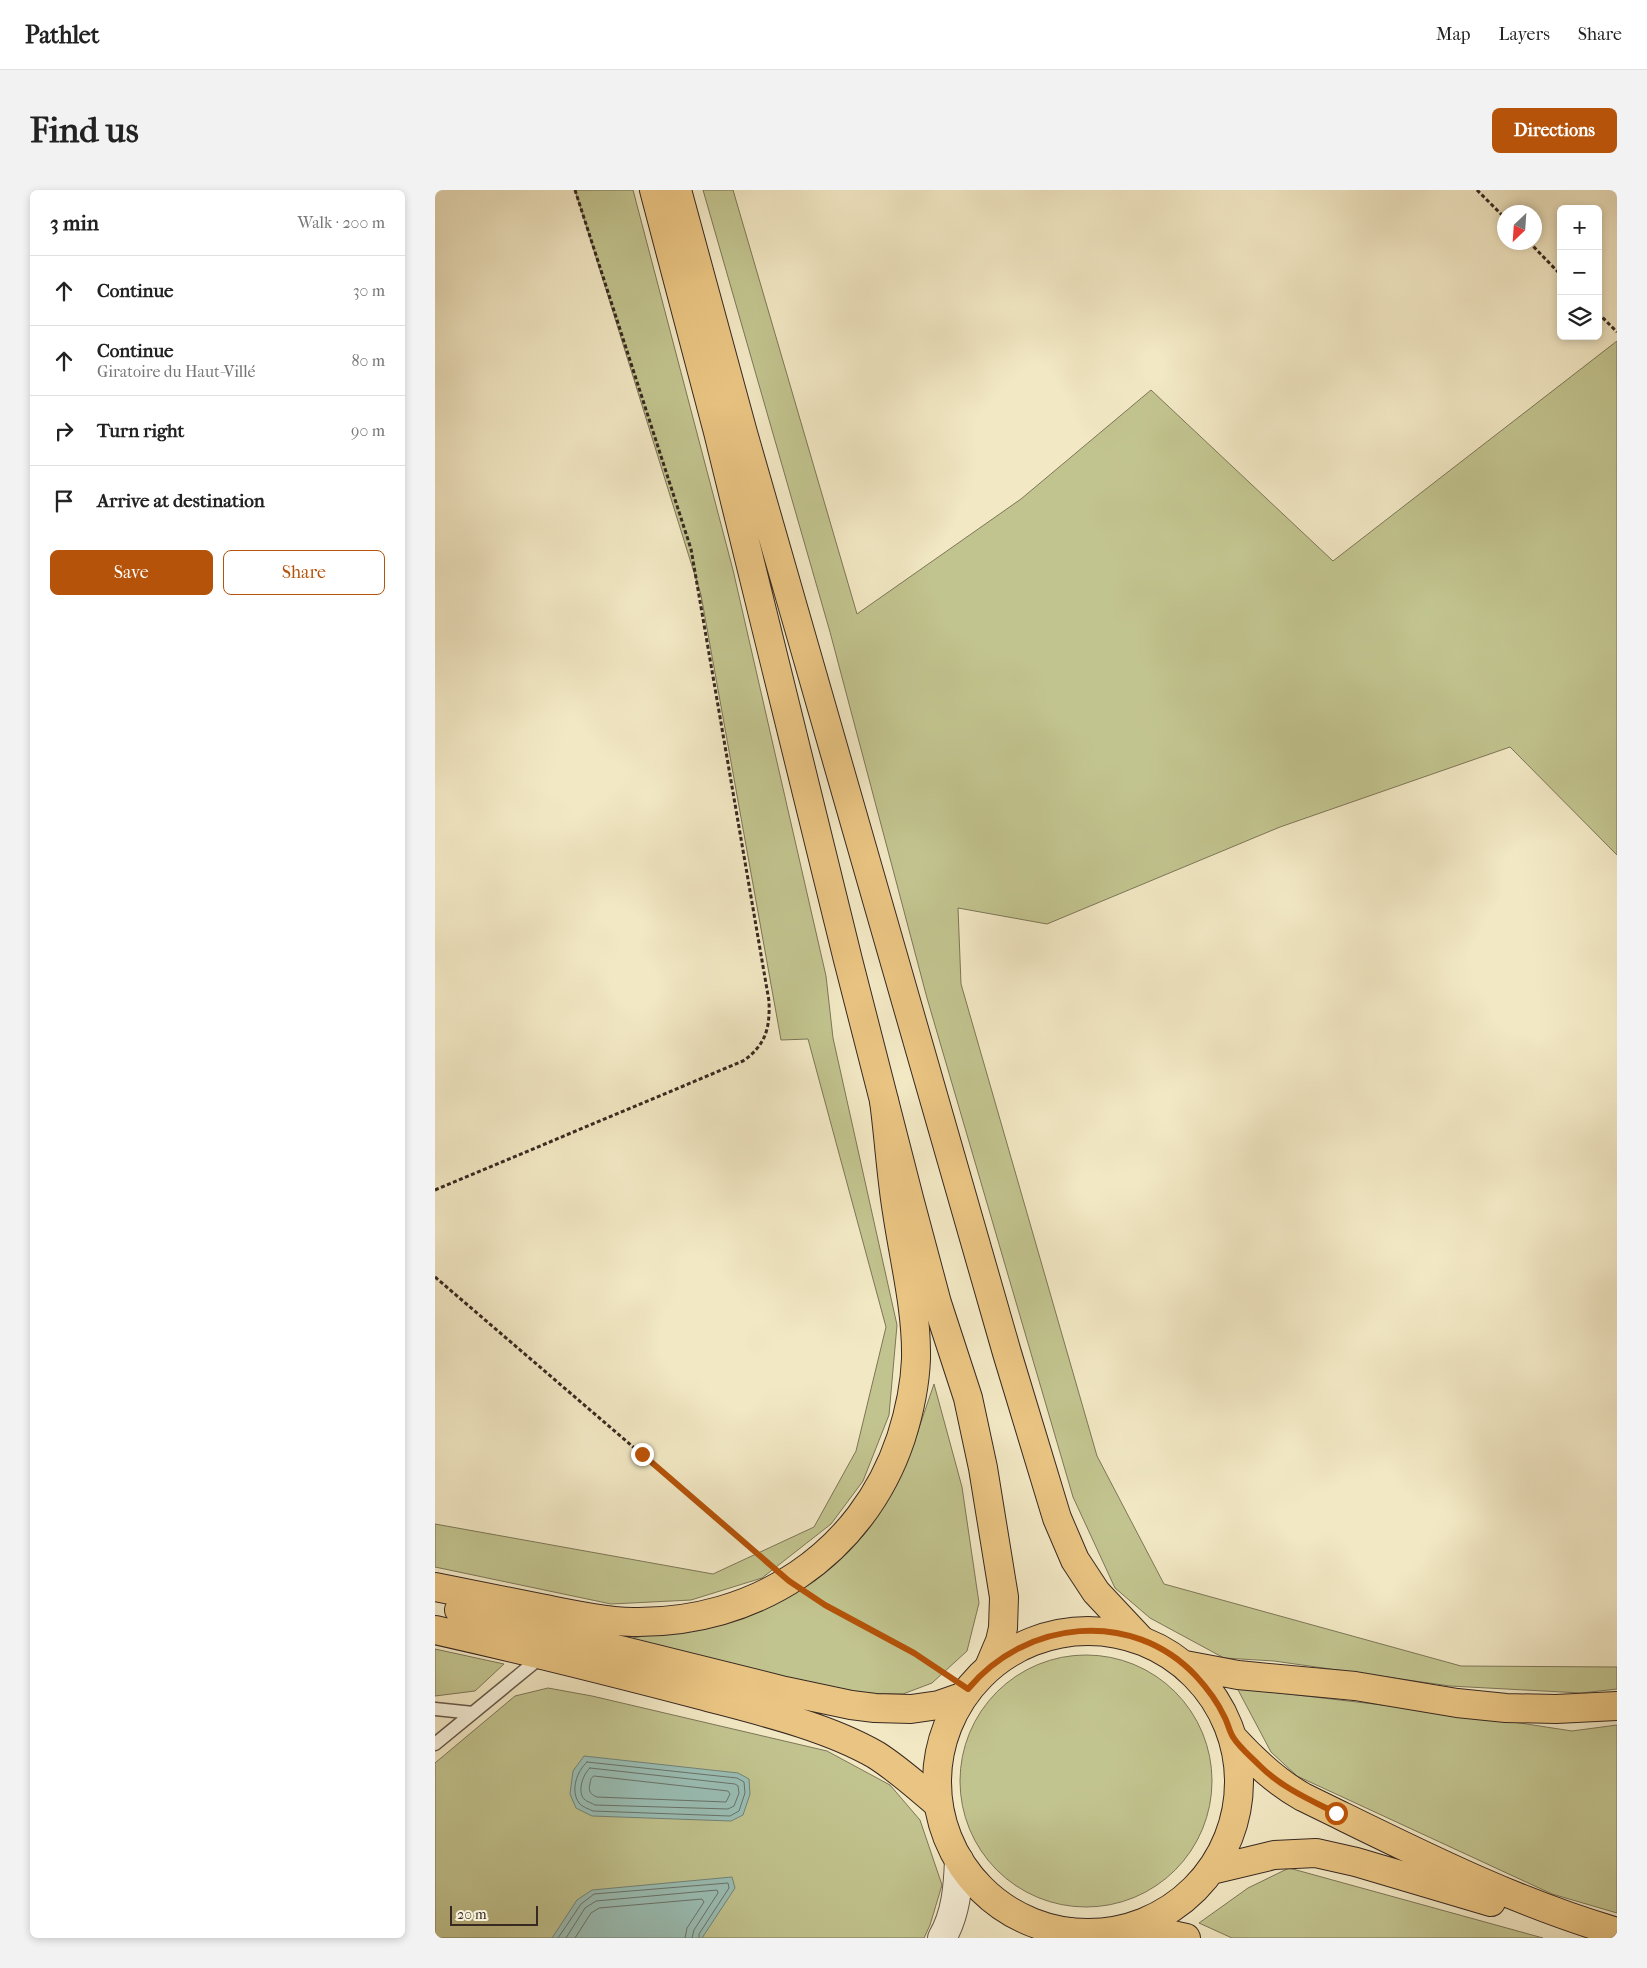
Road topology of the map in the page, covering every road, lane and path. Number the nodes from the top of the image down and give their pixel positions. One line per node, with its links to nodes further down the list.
1 (575, 190): 11 (path)
2 (654, 190): 10 (main road)
3 (677, 190): 17 (main road)
4 (1477, 190): 5 (path)
5 (1497, 210)
6 (1537, 250): 7 (path)
7 (1557, 271)
8 (1602, 317): 9 (path)
9 (1617, 332)
10 (885, 1101): 13 (main road); 20 (main road)
11 (435, 1190)
12 (435, 1277): 13 (path)
13 (789, 1581): 14 (main road); 21 (path)
14 (435, 1588)
15 (435, 1603): 21 (main road)
16 (435, 1630): 18 (main road)
17 (1141, 1640): 19 (main road); 20 (main road)
18 (544, 1655): 24 (lane); 27 (main road)
19 (1185, 1666): 22 (main road); 25 (main road)
20 (989, 1667): 21 (main road)
21 (965, 1693): 27 (main road)
22 (1617, 1706)
23 (435, 1709): 24 (lane)
24 (473, 1712): 26 (lane)
25 (1233, 1738): 29 (main road); 30 (main road)
26 (435, 1744)
27 (938, 1804): 28 (main road)
28 (959, 1860): 33 (main road); 34 (street)
29 (1212, 1870): 30 (main road); 31 (main road)
30 (1575, 1920): 32 (main road)
31 (1127, 1928): 33 (main road); 35 (main road)
32 (1617, 1932)
33 (1063, 1935)
34 (942, 1938)
35 (1186, 1938)

